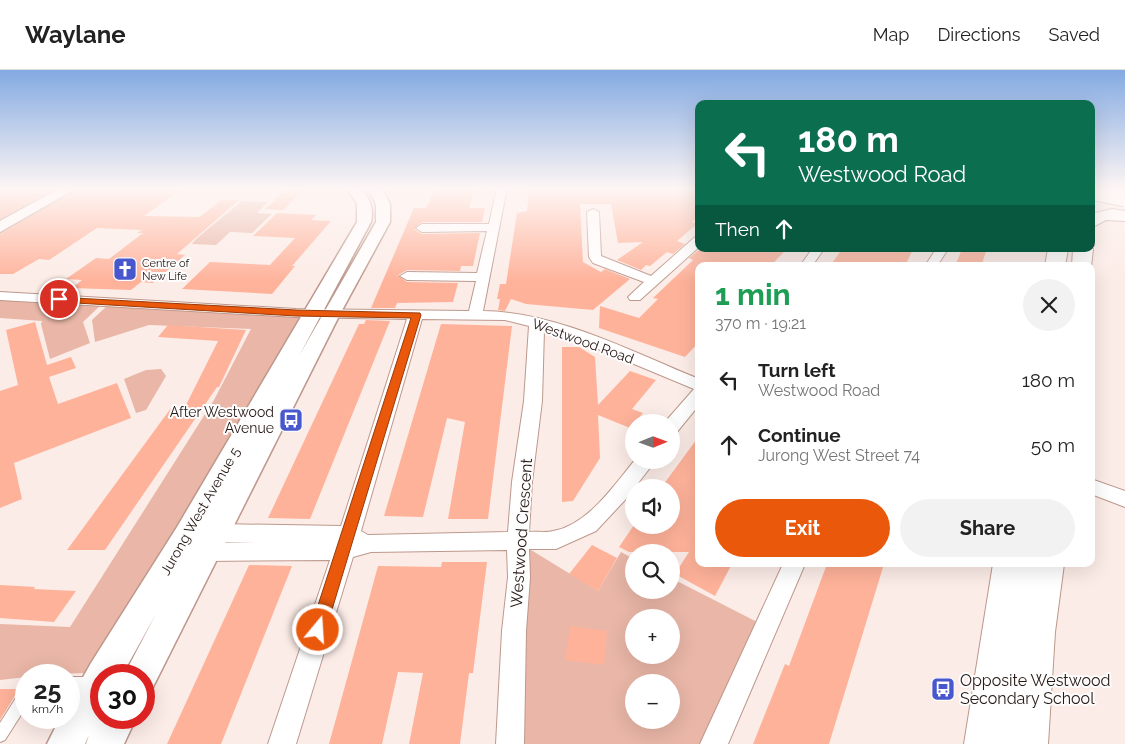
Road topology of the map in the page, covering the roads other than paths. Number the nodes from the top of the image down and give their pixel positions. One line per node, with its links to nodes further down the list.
1 (14, 219): 6 (street)
2 (365, 219): 15 (street, Jurong West Avenue 5)
3 (383, 219): 15 (street, Jurong West Avenue 5)
4 (495, 219): 7 (street)
5 (593, 219): 12 (street)
6 (0, 227)
7 (493, 227): 8 (street); 11 (street)
8 (422, 228)
9 (695, 244): 12 (street)
10 (407, 276): 11 (street)
11 (482, 277): 17 (street)
12 (653, 281): 14 (street)
13 (0, 296): 15 (street, Westwood Road)
14 (635, 297)
15 (322, 314): 16 (street, Westwood Road); 28 (street, Jurong West Avenue 5); 33 (street, Jurong West Avenue 5)
16 (416, 315): 17 (street, Westwood Road); 29 (street)
17 (475, 316): 18 (street, Westwood Road)
18 (537, 322): 19 (street, Westwood Road); 27 (street, Westwood Crescent)
19 (695, 383)
20 (695, 398): 21 (street)
21 (680, 417)
22 (639, 469): 27 (street)
23 (1095, 476): 24 (street)
24 (1125, 487)
25 (1095, 488): 26 (street)
26 (1125, 499)
27 (518, 542): 29 (street); 42 (street, Westwood Crescent)
28 (211, 543): 29 (street); 34 (street, Jurong West Avenue 5)
29 (346, 543): 41 (street)
30 (793, 567): 43 (street)
31 (1011, 567): 44 (main road)
32 (1046, 567): 45 (main road)
33 (104, 664)
34 (147, 664)
35 (90, 688): 39 (street, Jurong West Avenue 5)
36 (15, 712): 38 (lane)
37 (112, 729): 40 (street)
38 (0, 735)
39 (65, 744)
40 (104, 744)
41 (282, 744)
42 (510, 744)
43 (714, 744)
44 (986, 744)
45 (1026, 744)

